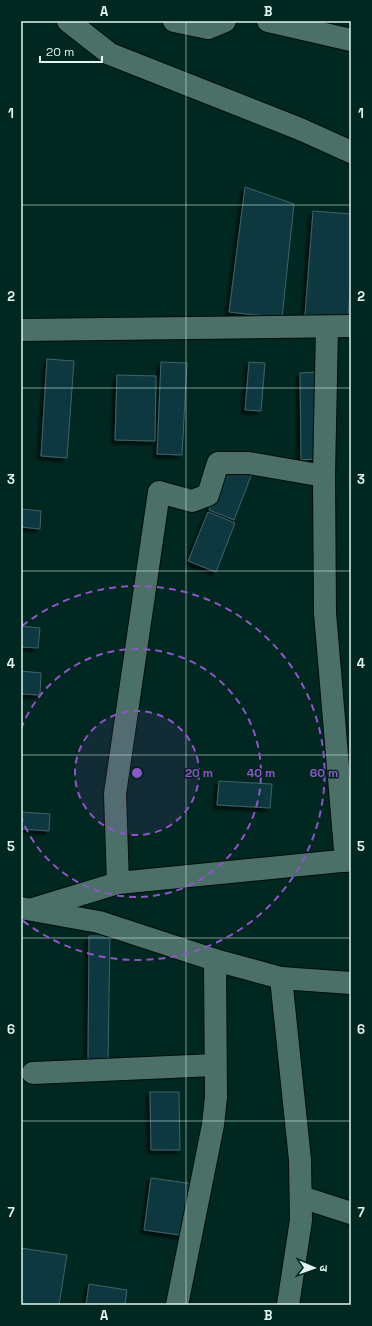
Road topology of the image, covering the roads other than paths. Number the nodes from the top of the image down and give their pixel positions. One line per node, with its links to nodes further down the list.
1 (68, 21): 6 (street)
2 (174, 21): 3 (street)
3 (225, 21)
4 (268, 21): 5 (street)
5 (351, 40)
6 (351, 152)
7 (351, 326): 8 (street)
8 (327, 327): 9 (street); 10 (street)
9 (21, 330)
10 (324, 476): 11 (street); 12 (street)
11 (348, 860): 12 (street)
12 (118, 883): 13 (street)
13 (26, 909): 14 (street)
14 (215, 960): 15 (street); 17 (street)
15 (281, 978): 16 (street); 19 (street)
16 (351, 983)
17 (216, 1065): 18 (street); 21 (street)
18 (33, 1073)
19 (301, 1197): 20 (street); 22 (street)
20 (351, 1213)
21 (177, 1305)
22 (288, 1305)

